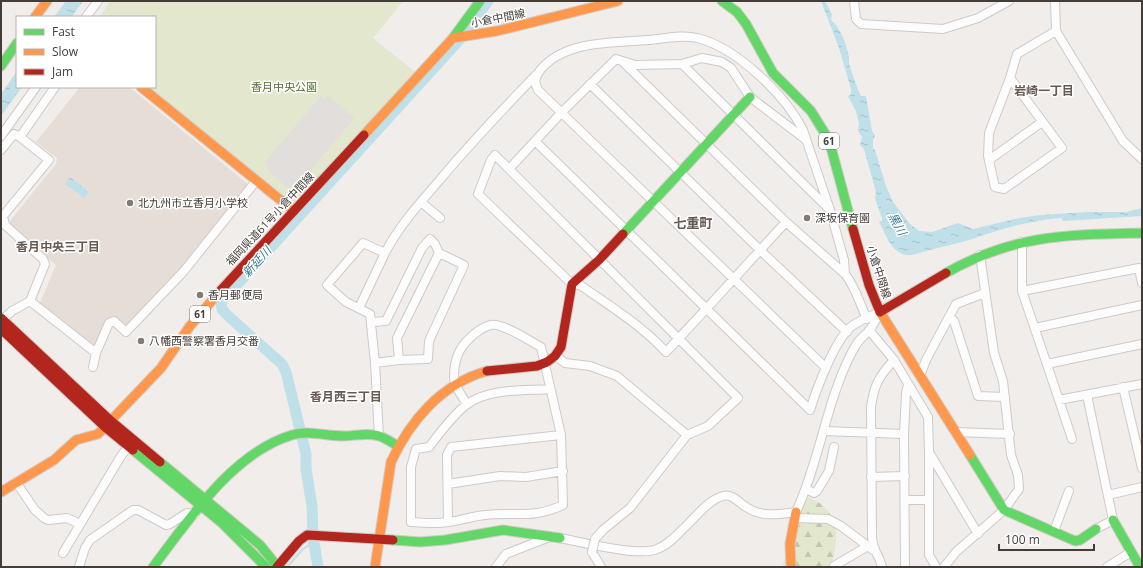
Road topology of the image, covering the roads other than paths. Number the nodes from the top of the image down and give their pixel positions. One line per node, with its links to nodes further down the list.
1 (47, 1): 9 (street)
2 (480, 1): 13 (street, 福岡県道61号小倉中間線)
3 (618, 1): 13 (street, 小倉中間線)
4 (722, 1): 63 (street, 小倉中間線 / 61)
5 (854, 1): 6 (street)
6 (1009, 1)
7 (1054, 1): 12 (street)
8 (95, 4): 10 (street); 11 (street)
9 (36, 16)
10 (87, 16)
11 (93, 16)
12 (1056, 32): 19 (street); 34 (street)
13 (453, 38): 42 (street, 福岡県道61号小倉中間線 / 61)
14 (16, 45): 17 (street)
15 (624, 62): 16 (street); 20 (street); 32 (street)
16 (682, 64): 24 (street); 26 (street)
17 (1, 66)
18 (536, 75): 25 (street); 30 (street); 40 (street)
19 (1010, 78): 27 (street); 35 (street)
20 (590, 84): 25 (street); 37 (street)
21 (35, 88): 28 (street)
22 (54, 88): 29 (street)
23 (141, 88): 38 (street)
24 (750, 97): 26 (street); 30 (street)
25 (562, 112): 31 (street); 39 (street)
26 (733, 115): 32 (street); 41 (street)
27 (1042, 122): 35 (street); 35 (street)
28 (1, 136)
29 (20, 137): 33 (street); 59 (street)
30 (805, 139): 41 (street)
31 (535, 140): 36 (street); 45 (street)
32 (707, 143): 37 (street); 44 (street)
33 (1, 150)
34 (1142, 159)
35 (989, 160)
36 (509, 169): 52 (street); 56 (street)
37 (680, 173): 39 (street); 48 (street)
38 (256, 181): 42 (street); 73 (street)
39 (654, 201): 45 (street); 54 (street)
40 (421, 202): 43 (street); 49 (street)
41 (830, 210): 53 (street)
42 (294, 212): 92 (street, 福岡県道61号小倉中間線 / 61)
43 (440, 218)
44 (786, 222): 48 (street); 53 (street)
45 (627, 230): 52 (street); 61 (street)
46 (1142, 233): 47 (street, 小倉中間線)
47 (1022, 242): 51 (street, 小倉中間線); 57 (street)
48 (760, 250): 54 (street); 70 (street)
49 (385, 253): 62 (street); 62 (street)
50 (439, 253): 67 (street); 75 (street); 75 (street)
51 (980, 255): 58 (street); 63 (street, 小倉中間線)
52 (599, 260): 56 (street); 71 (street)
53 (845, 274): 65 (street)
54 (734, 279): 61 (street); 81 (street)
55 (1142, 283): 57 (street)
56 (572, 284): 71 (street); 74 (street)
57 (1022, 291): 68 (street)
58 (985, 293): 64 (street); 89 (street)
59 (30, 301): 66 (street); 73 (street)
60 (1142, 305): 68 (street)
61 (706, 307): 71 (street); 81 (street)
62 (359, 308): 67 (street)
63 (880, 312): 65 (street); 69 (street); 82 (street)
64 (949, 317): 82 (street); 89 (street)
65 (867, 319): 70 (street)
66 (1, 322): 92 (street)
67 (371, 322): 77 (street)
68 (1035, 328): 78 (street)
69 (869, 330): 76 (street); 93 (street)
70 (847, 332): 81 (street)
71 (679, 338): 99 (street)
72 (1142, 344): 78 (street)
73 (96, 353): 80 (street)
74 (556, 356): 79 (street); 99 (street)
75 (399, 360): 77 (street)
76 (894, 360): 85 (street); 95 (street)
77 (375, 363): 100 (street)
78 (1047, 364): 90 (street)
79 (544, 365): 84 (street); 84 (street); 87 (street)
80 (93, 367)
81 (826, 368)
82 (920, 376): 94 (street)
83 (1142, 384): 86 (street)
84 (456, 385): 91 (street); 103 (street)
85 (908, 385): 96 (street); 105 (street)
86 (1123, 387): 88 (street); 106 (street)
87 (550, 389): 91 (street); 98 (street)
88 (1087, 395): 90 (street); 116 (street)
89 (1005, 397): 97 (street)
90 (1059, 400): 101 (street)
91 (467, 404): 124 (street)
92 (108, 424): 102 (street); 110 (street, 61)
93 (824, 431): 95 (street); 113 (street)
94 (955, 432): 97 (street); 120 (street)
95 (871, 433): 96 (street); 109 (street)
96 (904, 434): 108 (street)
97 (1010, 434): 120 (street)
98 (561, 435): 107 (street); 111 (street)
99 (687, 435): 142 (street, bridge)
100 (378, 436): 103 (street); 119 (street)
101 (1072, 439)
102 (131, 443): 119 (street); 125 (street)
103 (398, 446): 131 (street)
104 (834, 447): 113 (street)
105 (929, 452): 118 (street); 128 (street)
106 (1142, 468)
107 (562, 471): 111 (street); 124 (street)
108 (904, 476): 109 (street); 117 (street)
109 (871, 477): 132 (street)
110 (16, 482): 115 (street, 61); 125 (street)
111 (448, 484): 124 (street)
112 (1141, 488): 116 (street)
113 (806, 489): 122 (street)
114 (1069, 491): 127 (street)
115 (1, 492)
116 (1108, 495): 123 (street)
117 (905, 500): 118 (street); 145 (street)
118 (929, 500): 146 (street)
119 (204, 503): 121 (street); 138 (street); 139 (street)
120 (1004, 510): 127 (street); 128 (street)
121 (195, 514): 136 (street); 137 (street)
122 (796, 515): 130 (street); 132 (street); 143 (street)
123 (1113, 520): 126 (street); 133 (street)
124 (448, 522)
125 (80, 524): 134 (street)
126 (1096, 529): 127 (street)
127 (1054, 531)
128 (978, 534): 147 (street)
129 (547, 538): 130 (street); 131 (street); 141 (street)
130 (560, 538)
131 (379, 540): 139 (street); 140 (street)
132 (871, 548): 135 (street); 144 (street)
133 (1131, 552): 148 (street); 149 (street)
134 (63, 553)
135 (834, 566)
136 (79, 567)
137 (153, 567)
138 (266, 567)
139 (277, 567)
140 (374, 567)
141 (496, 567)
142 (601, 567)
143 (790, 567)
144 (882, 567)
145 (905, 567)
146 (936, 567)
147 (944, 567)
148 (1107, 567)
149 (1140, 567)

